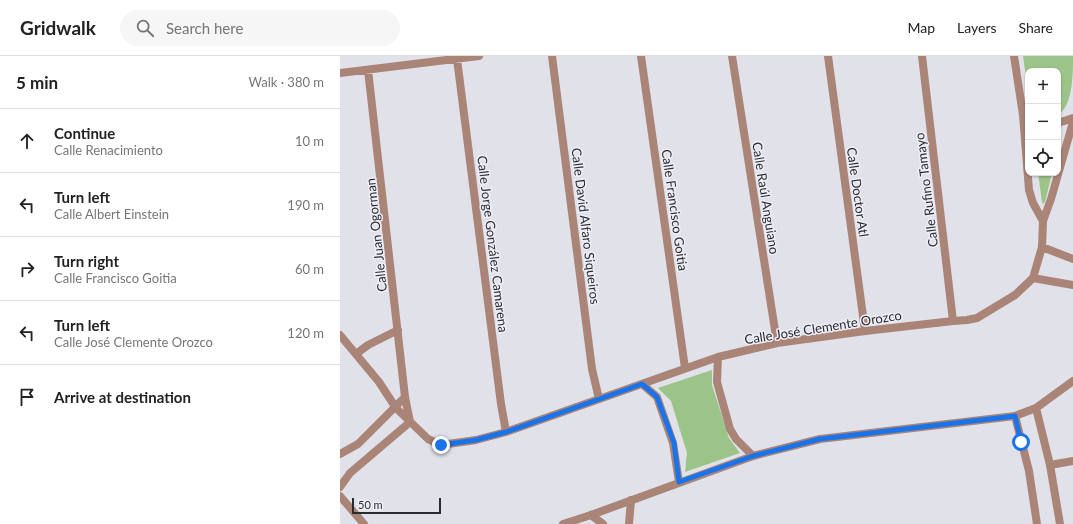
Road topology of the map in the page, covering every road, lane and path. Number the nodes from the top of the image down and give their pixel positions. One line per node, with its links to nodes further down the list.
1 (479, 56): 8 (street)
2 (552, 56): 32 (street, Calle David Alfaro Siqueiros)
3 (641, 56): 28 (street, Calle Francisco Goitia)
4 (732, 56): 25 (street, Calle Raúl Anguiano)
5 (828, 56): 23 (street, Calle Doctor Atl)
6 (922, 56): 21 (street, Calle Rufino Tamayo)
7 (1014, 56): 11 (street)
8 (457, 59): 9 (street); 37 (street, Calle Jorge González Camarena)
9 (368, 70): 10 (street); 22 (street, Calle Juan Ogorman)
10 (340, 73)
11 (1025, 111)
12 (1073, 118): 14 (street)
13 (1073, 122): 16 (street)
14 (1061, 123)
15 (1027, 140): 16 (street)
16 (1043, 221): 17 (street)
17 (1042, 247): 18 (street); 19 (street)
18 (1073, 259)
19 (1033, 278): 20 (street); 21 (street, Calle José Clemente Orozco)
20 (1073, 285)
21 (953, 321): 23 (street, Calle José Clemente Orozco)
22 (398, 330): 26 (street); 31 (street, Calle Juan Ogorman)
23 (865, 331): 25 (street, Calle José Clemente Orozco)
24 (340, 335): 26 (street, Calle José Clemente Orozco)
25 (777, 343): 27 (street, Calle José Clemente Orozco)
26 (356, 354): 33 (street, Calle José Clemente Orozco)
27 (718, 357): 28 (street, Calle José Clemente Orozco); 39 (street)
28 (685, 368): 30 (street, Calle José Clemente Orozco)
29 (1073, 381): 34 (street)
30 (642, 384): 32 (street, Calle José Clemente Orozco); 42 (street)
31 (405, 397): 33 (street); 36 (street, Calle Juan Ogorman)
32 (599, 398): 37 (street, Calle José Clemente Orozco)
33 (396, 408): 36 (street, Calle José Clemente Orozco); 38 (street)
34 (1036, 408): 35 (street); 41 (street)
35 (1015, 416): 39 (street); 51 (street)
36 (410, 422): 37 (street, Calle José Clemente Orozco); 43 (street)
37 (506, 432)
38 (340, 454)
39 (753, 456): 42 (street)
40 (1073, 461): 41 (street)
41 (1050, 465): 52 (street)
42 (679, 482): 45 (street)
43 (340, 487)
44 (340, 496): 47 (street)
45 (631, 500): 46 (street); 50 (street)
46 (592, 515): 48 (street); 49 (street)
47 (364, 524)
48 (562, 524)
49 (603, 524)
50 (629, 524)
51 (1037, 524)
52 (1060, 524)

